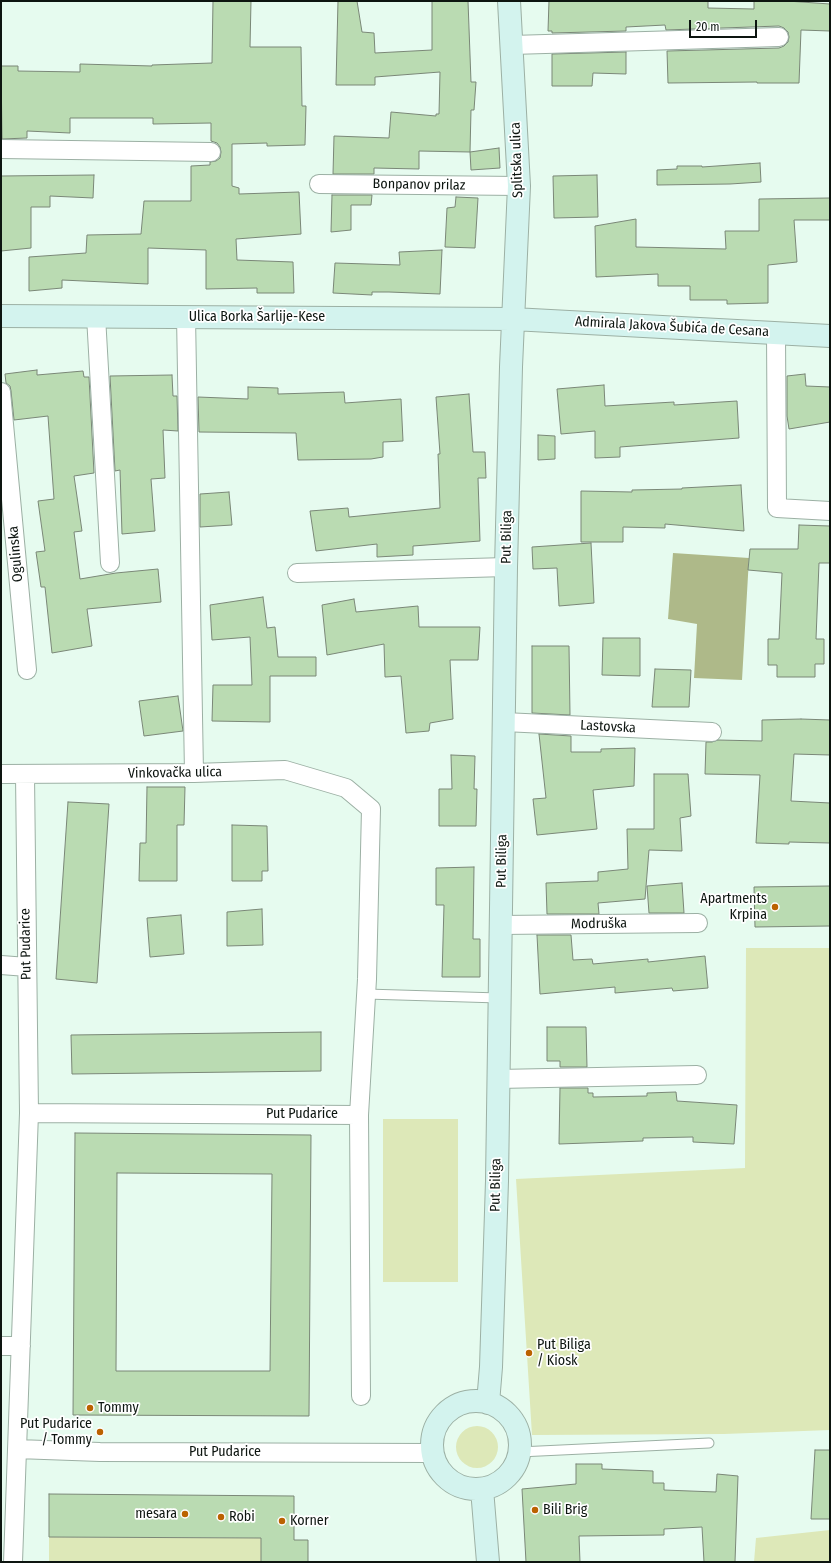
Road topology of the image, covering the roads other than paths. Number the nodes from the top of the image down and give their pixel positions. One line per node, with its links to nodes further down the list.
1 (509, 1): 3 (street, Splitska ulica)
2 (779, 37): 3 (street)
3 (512, 45): 7 (street, Splitska ulica)
4 (1, 149): 5 (street)
5 (211, 152)
6 (319, 184): 7 (street, Bonpanov prilaz)
7 (519, 186): 11 (street, Splitska ulica)
8 (1, 316): 9 (street, Ulica Borka Šarlije-Kese)
9 (96, 316): 10 (street, Ulica Borka Šarlije-Kese); 16 (street)
10 (186, 316): 11 (street, Ulica Borka Šarlije-Kese); 22 (street)
11 (513, 319): 12 (street, Admirala Jakova Šubića de Cesana); 17 (street, Put Biliga)
12 (776, 332): 13 (street, Admirala Jakova Šubića de Cesana); 15 (street)
13 (830, 336)
14 (1, 392): 19 (street, Ogulinska)
15 (830, 511)
16 (110, 563)
17 (506, 567): 18 (street); 20 (street, Put Biliga)
18 (297, 573)
19 (27, 670)
20 (504, 722): 21 (street, Lastovska); 26 (street, Put Biliga)
21 (712, 732)
22 (194, 773): 24 (street, Vinkovačka ulica); 29 (street, Vinkovačka ulica)
23 (1, 774): 24 (street, Vinkovačka ulica)
24 (25, 775): 28 (street, Put Pudarice)
25 (698, 923): 26 (street, Modruška)
26 (500, 925): 30 (street, Put Biliga)
27 (1, 965): 28 (street)
28 (27, 967): 33 (street, Put Pudarice)
29 (366, 994): 30 (lane); 34 (street)
30 (499, 998): 32 (street, Put Biliga)
31 (697, 1075): 32 (street)
32 (498, 1079): 38 (street, Put Biliga)
33 (29, 1113): 34 (street, Put Pudarice); 36 (street, Put Pudarice)
34 (359, 1114): 37 (street)
35 (1, 1346): 36 (street)
36 (21, 1346): 40 (street, Put Pudarice)
37 (361, 1396)
38 (488, 1403): 41 (street); 42 (street)
39 (709, 1442): 41 (lane)
40 (17, 1449): 42 (street, Put Pudarice); 44 (street, Put Pudarice)
41 (519, 1452): 43 (street)
42 (432, 1453): 43 (street)
43 (482, 1489): 45 (street)
44 (13, 1562)
45 (488, 1562)

